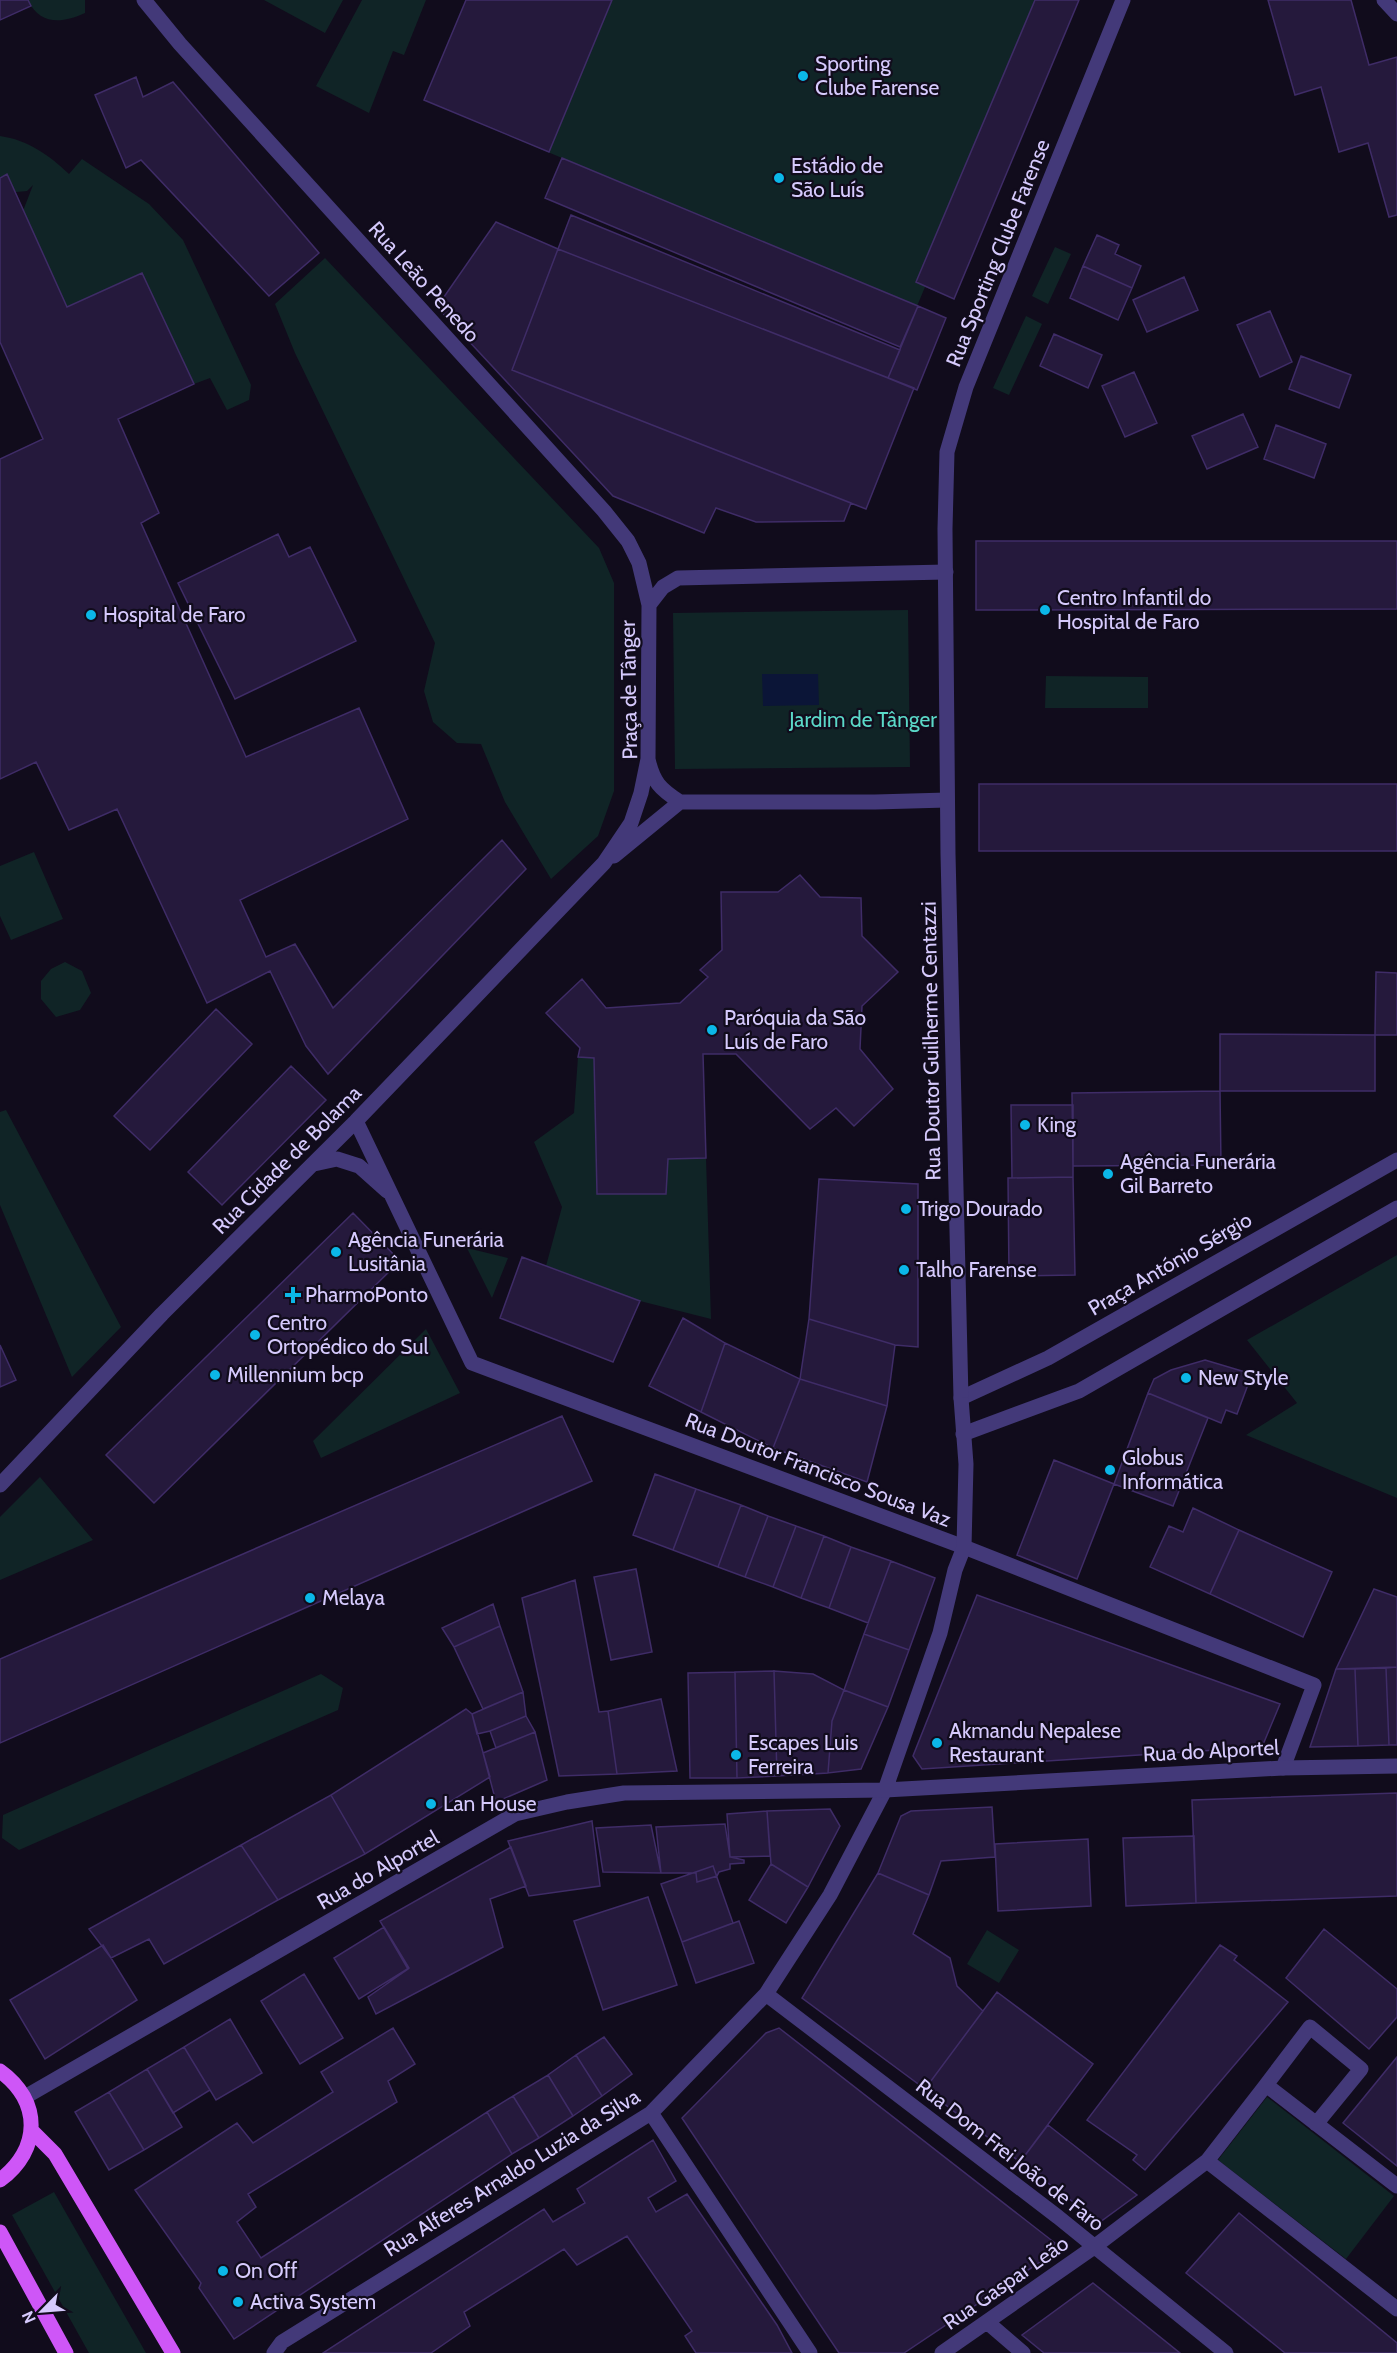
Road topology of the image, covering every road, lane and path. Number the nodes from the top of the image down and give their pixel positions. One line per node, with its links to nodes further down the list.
1 (144, 0): 7 (street, Rua Leão Penedo)
2 (1123, 0): 5 (street, Rua Sporting Clube Farense)
3 (1384, 0): 4 (street)
4 (1397, 14)
5 (945, 529): 6 (street, Rua Doutor Guilherme Centazzi)
6 (946, 573): 7 (street, Praça de Tânger); 9 (street, Rua Doutor Guilherme Centazzi)
7 (649, 605): 8 (street, Praça de Tânger)
8 (648, 759): 10 (street, Praça de Tânger); 11 (street, Rua Cidade de Bolama)
9 (947, 800): 10 (street); 17 (street, Rua Doutor Guilherme Centazzi)
10 (680, 802): 11 (street, Rua Cidade de Bolama)
11 (604, 863): 12 (street, Rua Cidade de Bolama)
12 (356, 1121): 14 (street, Rua Cidade de Bolama); 15 (street, Rua Doutor Francisco Sousa Vaz)
13 (1397, 1160): 17 (street, Praça António Sérgio)
14 (312, 1165): 15 (street); 19 (street, Rua Cidade de Bolama)
15 (393, 1197): 20 (street, Rua Doutor Francisco Sousa Vaz)
16 (1397, 1208): 18 (street)
17 (961, 1398): 18 (street, Rua Doutor Guilherme Centazzi)
18 (963, 1434): 20 (street, Rua Doutor Guilherme Centazzi)
19 (0, 1485)
20 (964, 1546): 22 (street, Rua Doutor Francisco Sousa Vaz); 23 (street, Rua Doutor Guilherme Centazzi)
21 (1397, 1766): 22 (street, Rua do Alportel)
22 (1283, 1768): 23 (street, Rua do Alportel)
23 (885, 1790): 24 (street, Rua Alferes Arnaldo Luzia da Silva); 27 (street, Rua do Alportel)
24 (766, 1994): 28 (street, Rua Alferes Arnaldo Luzia da Silva); 35 (street, Rua Dom Frei João de Faro)
25 (0, 2071): 27 (main road)
26 (1266, 2085): 29 (street); 29 (street, Rua Gaspar Leão); 31 (street, Rua Gaspar Leão)
27 (25, 2097): 30 (main road)
28 (651, 2113): 41 (street, Rua Alferes Arnaldo Luzia da Silva); 42 (street)
29 (1316, 2124): 33 (street)
30 (31, 2130): 32 (main road); 40 (main road)
31 (1207, 2161): 35 (street, Rua Gaspar Leão); 36 (street)
32 (0, 2180)
33 (1397, 2186)
34 (0, 2232): 39 (main road)
35 (1094, 2247): 37 (street, Rua Gaspar Leão); 44 (street, Rua Dom Frei João de Faro)
36 (1394, 2301)
37 (987, 2322): 38 (street, Rua Gaspar Leão); 43 (street)
38 (944, 2352)
39 (66, 2353)
40 (173, 2353)
41 (274, 2353)
42 (810, 2353)
43 (1023, 2353)
44 (1226, 2353)

